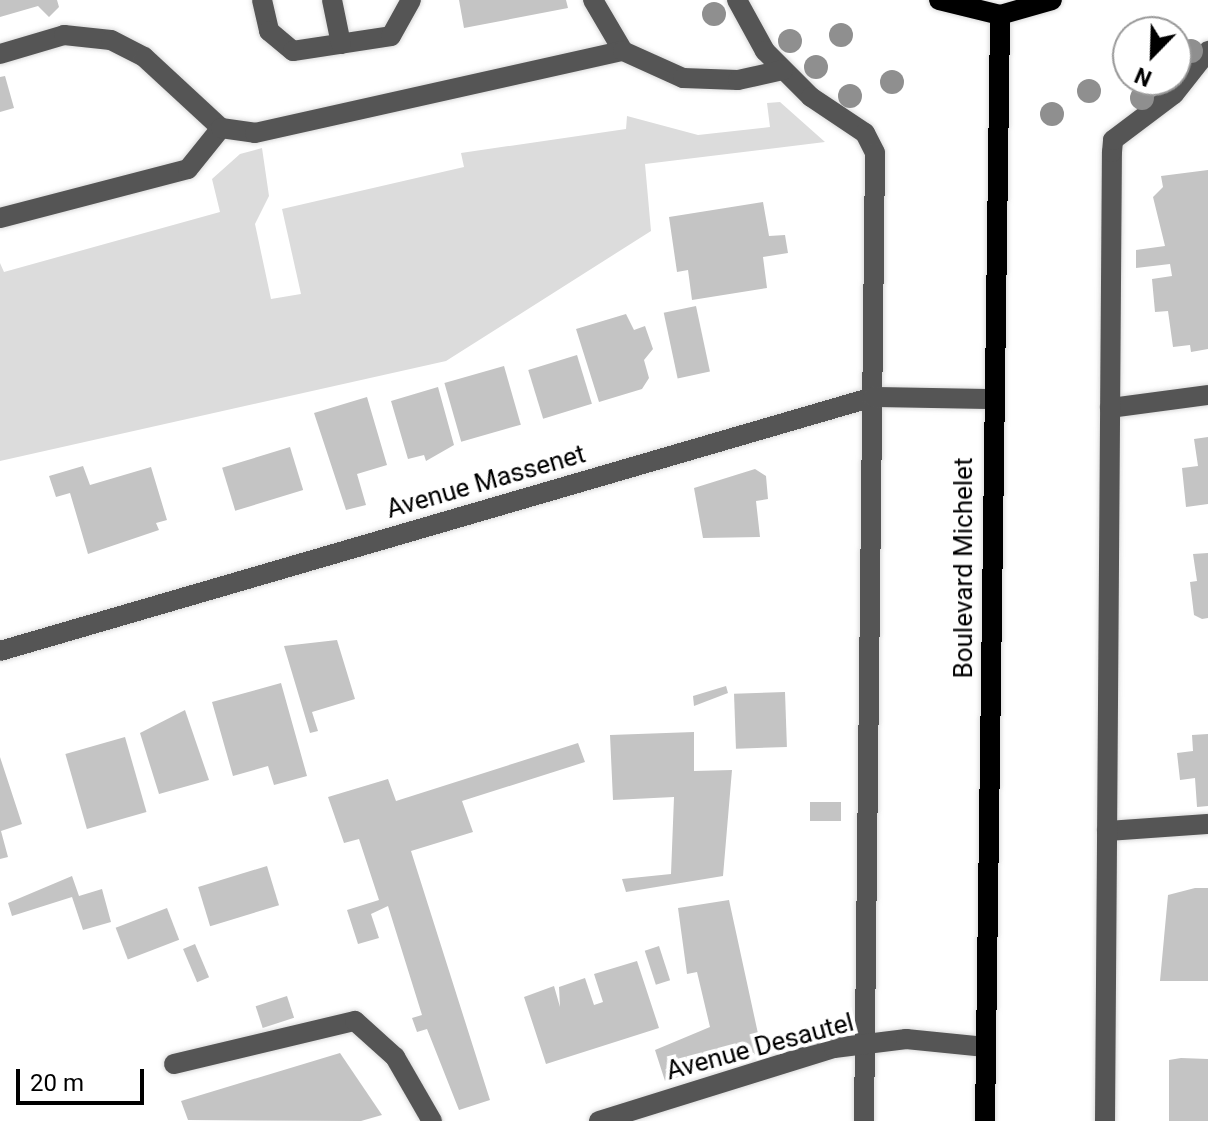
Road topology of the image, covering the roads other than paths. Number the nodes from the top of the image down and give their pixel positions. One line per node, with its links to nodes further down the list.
1 (262, 0): 9 (street)
2 (332, 0): 9 (street)
3 (411, 0): 9 (street)
4 (593, 0): 10 (street)
5 (737, 0): 13 (street)
6 (939, 0): 8 (main road)
7 (1052, 0): 8 (main road)
8 (1000, 15): 18 (main road, Boulevard Michelet)
9 (341, 44)
10 (623, 51): 13 (street); 14 (street)
11 (1208, 51): 19 (street)
12 (0, 54): 14 (street)
13 (783, 70): 17 (street)
14 (221, 128): 15 (street)
15 (0, 218)
16 (1208, 395): 19 (street)
17 (873, 397): 18 (street, Avenue Massenet); 20 (street, Avenue Massenet); 23 (street)
18 (991, 399): 24 (main road, Boulevard Michelet)
19 (1110, 408): 22 (street)
20 (0, 651)
21 (1208, 824): 22 (street)
22 (1107, 831): 30 (street)
23 (865, 1044): 24 (street, Avenue Desautel); 27 (street, Avenue Desautel); 28 (street)
24 (986, 1047): 29 (main road, Boulevard Michelet)
25 (174, 1064): 26 (street)
26 (432, 1121)
27 (599, 1121)
28 (864, 1121)
29 (985, 1121)
30 (1105, 1121)

